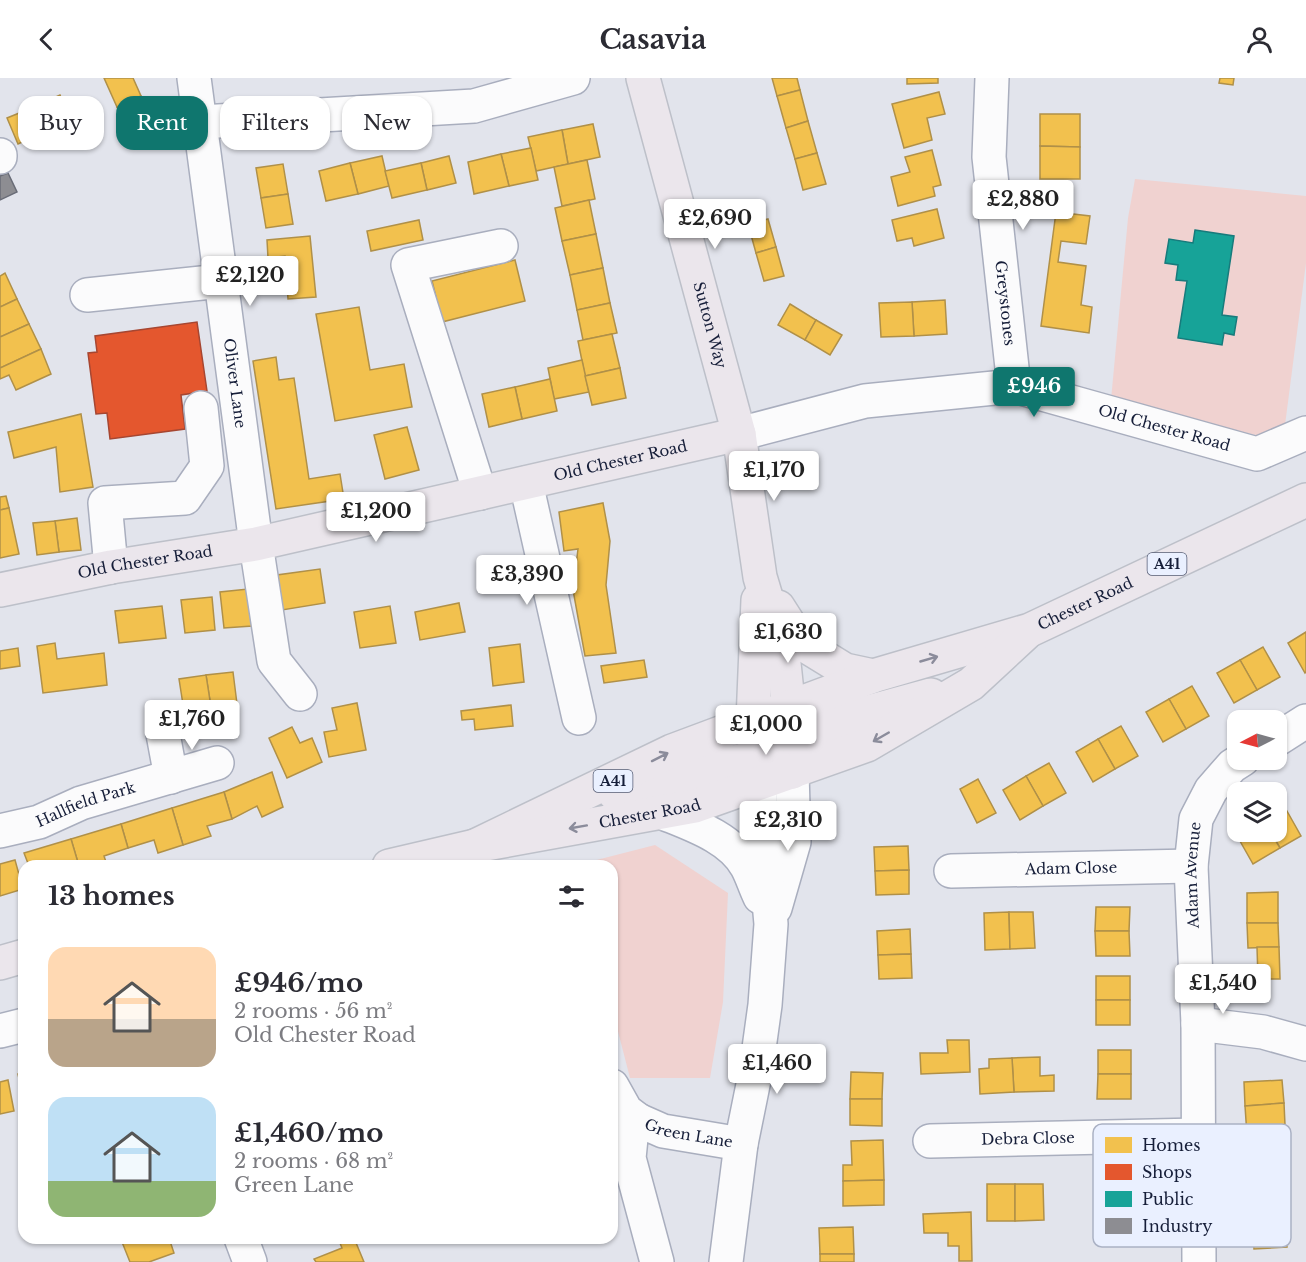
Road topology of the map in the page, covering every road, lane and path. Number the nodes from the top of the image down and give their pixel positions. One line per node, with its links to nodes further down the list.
1 (194, 78): 5 (street, Oliver Lane)
2 (573, 78): 6 (street)
3 (643, 78): 14 (main road, Sutton Way)
4 (992, 78): 11 (street, Greystones)
5 (197, 96)
6 (208, 122)
7 (205, 150): 9 (street, Oliver Lane)
8 (501, 246): 16 (street)
9 (221, 281): 10 (street); 18 (street, Oliver Lane)
10 (87, 295)
11 (1014, 386): 13 (street, Old Chester Road); 14 (street, Old Chester Road)
12 (201, 408): 19 (street)
13 (1306, 433)
14 (739, 434): 15 (main road, Old Chester Road); 20 (main road, Sutton Way)
15 (526, 483): 16 (main road, Old Chester Road); 27 (street)
16 (480, 493): 18 (main road, Old Chester Road)
17 (1306, 500): 22 (main road, Chester Road / A41)
18 (256, 544): 19 (main road, Old Chester Road); 25 (street, Oliver Lane)
19 (111, 567): 21 (main road, Old Chester Road)
20 (760, 578): 23 (main road, Sutton Way); 26 (main road, Sutton Way); 28 (main road, Sutton Way)
21 (0, 590)
22 (1030, 630): 23 (main road, Chester Road / A41, one-way to 22); 24 (main road, Chester Road / A41)
23 (873, 675): 26 (main road, Chester Road / A41)
24 (971, 684): 32 (main road, A41); 36 (main road, Chester Road / A41, one-way to 36)
25 (300, 694)
26 (789, 707): 28 (main road, Chester Road / A41); 32 (main road, Sutton Way)
27 (579, 718)
28 (753, 721): 32 (main road); 35 (street, Green Lane); 38 (main road, Chester Road / A41, one-way to 28)
29 (1306, 722): 30 (street)
30 (1287, 733)
31 (163, 734): 37 (street)
32 (792, 740): 36 (main road, Sutton Way)
33 (218, 763): 37 (street, Hallfield Park)
34 (1228, 770): 43 (street, Adam Avenue)
35 (756, 771): 36 (main road, Chester Road / A41); 38 (main road, A41); 39 (main road, Chester Road / A41); 45 (street, Green Lane)
36 (792, 772): 45 (street, Green Lane)
37 (171, 777): 40 (street, Hallfield Park)
38 (554, 809): 41 (main road, Chester Road / A41)
39 (661, 812): 41 (main road, Chester Road / A41, one-way to 41); 45 (street, Green Lane)
40 (0, 831)
41 (475, 846): 42 (main road, Chester Road / A41)
42 (415, 860)
43 (1191, 866): 44 (street, Adam Close); 48 (street, Adam Avenue)
44 (951, 872)
45 (771, 924): 57 (street, Green Lane)
46 (18, 958): 47 (main road)
47 (0, 963)
48 (1198, 1024): 51 (street); 54 (street, Adam Avenue)
49 (18, 1026): 50 (street)
50 (0, 1030)
51 (1306, 1044)
52 (618, 1097): 53 (street)
53 (638, 1120): 57 (street, Green Lane); 61 (street, Green Lane)
54 (1198, 1124)
55 (1093, 1137): 56 (street, Debra Close)
56 (930, 1141)
57 (741, 1144): 62 (street, Green Lane)
58 (243, 1244): 60 (street)
59 (1199, 1247): 63 (street, Adam Avenue)
60 (250, 1262)
61 (657, 1262)
62 (726, 1262)
63 (1199, 1262)

